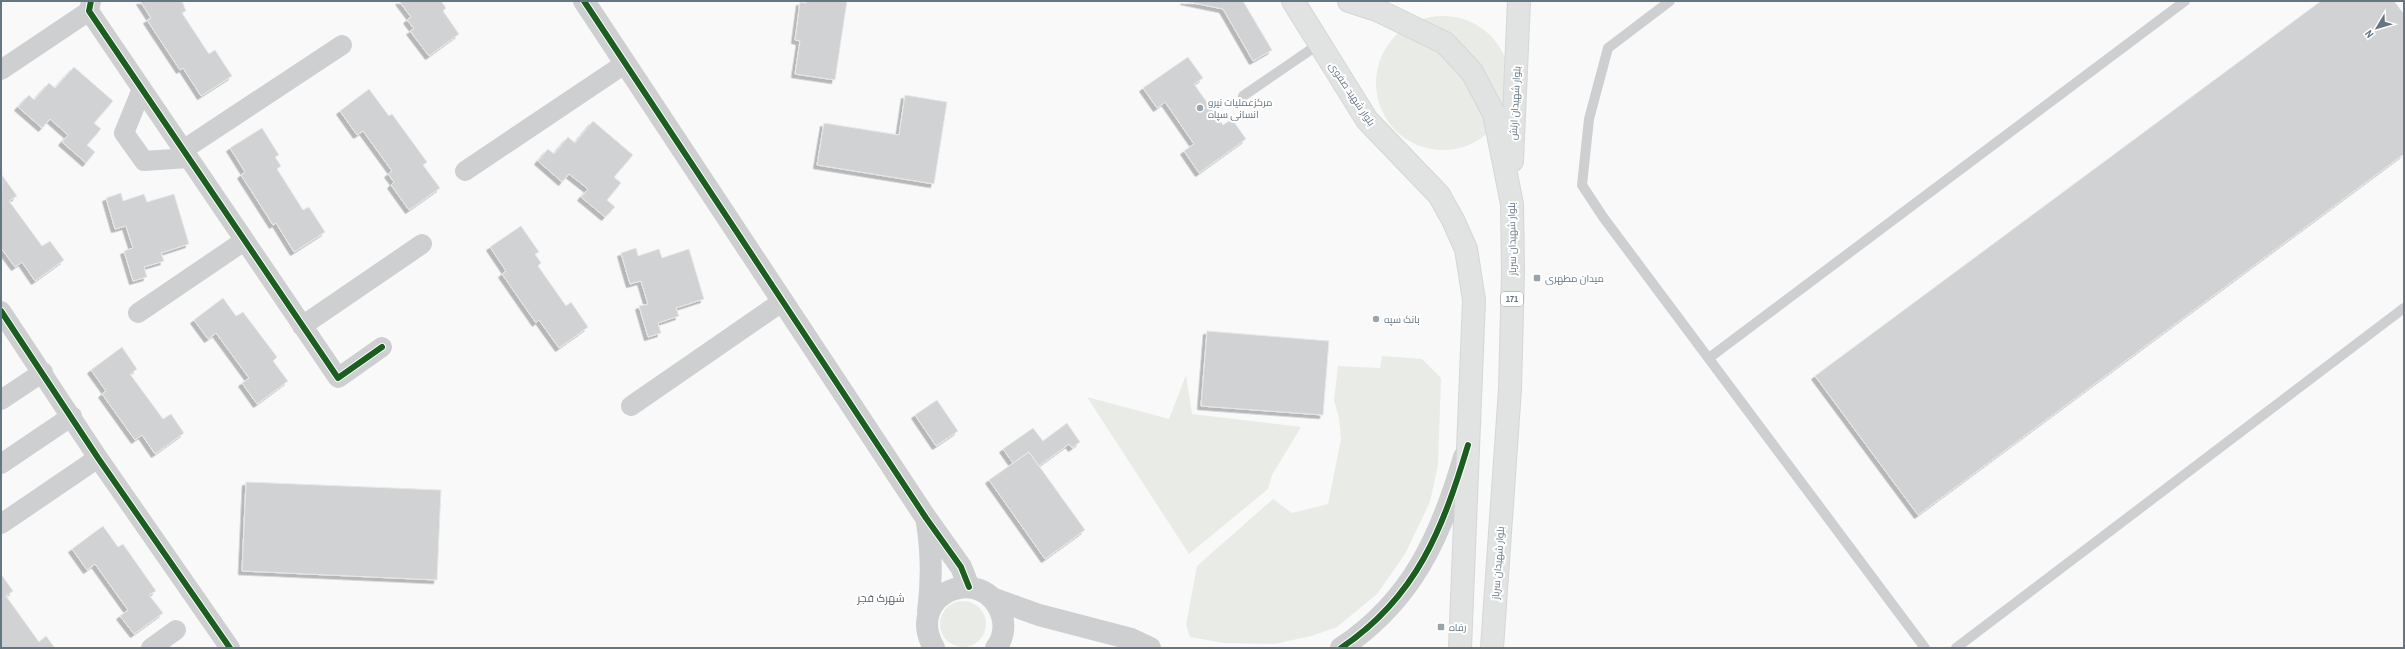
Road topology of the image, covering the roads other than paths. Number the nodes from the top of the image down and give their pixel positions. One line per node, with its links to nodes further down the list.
1 (584, 1): 10 (street)
2 (1293, 1): 8 (main road, بلوار شهید صفوی)
3 (1349, 1): 16 (main road, بلوار شهیدان سرباز / 171)
4 (1519, 1): 16 (main road, بلوار شهیدان ارتش / 171)
5 (1670, 1): 25 (lane)
6 (2185, 1): 25 (lane)
7 (90, 6): 11 (street); 12 (street)
8 (1319, 44): 13 (lane); 30 (main road, بلوار شهید صفوی)
9 (342, 45): 14 (street)
10 (626, 63): 15 (street); 19 (street)
11 (1, 70)
12 (142, 89): 14 (street); 14 (street)
13 (1243, 96)
14 (186, 154): 17 (street)
15 (465, 171)
16 (1512, 204): 47 (main road, بلوار شهیدان سرباز / 171)
17 (244, 241): 22 (street); 23 (street)
18 (422, 244): 23 (street)
19 (783, 301): 28 (street); 33 (street)
20 (2404, 308): 49 (lane)
21 (1, 311): 26 (street)
22 (138, 313)
23 (302, 326): 24 (street)
24 (382, 347)
25 (1709, 358): 48 (lane)
26 (43, 372): 27 (street); 29 (street)
27 (1, 400)
28 (631, 406)
29 (72, 416): 31 (street); 32 (street)
30 (1468, 445): 45 (street); 46 (main road)
31 (98, 458): 34 (street); 40 (street)
32 (1, 464)
33 (926, 518): 35 (street); 37 (street)
34 (1, 524)
35 (969, 587): 36 (street); 37 (street)
36 (992, 598): 43 (street); 44 (street)
37 (927, 619): 41 (street); 42 (street)
38 (176, 630): 39 (street)
39 (151, 648)
40 (230, 648)
41 (920, 648)
42 (934, 648)
43 (996, 648)
44 (1150, 648)
45 (1341, 648)
46 (1460, 648)
47 (1492, 648)
48 (1925, 648)
49 (1956, 648)

